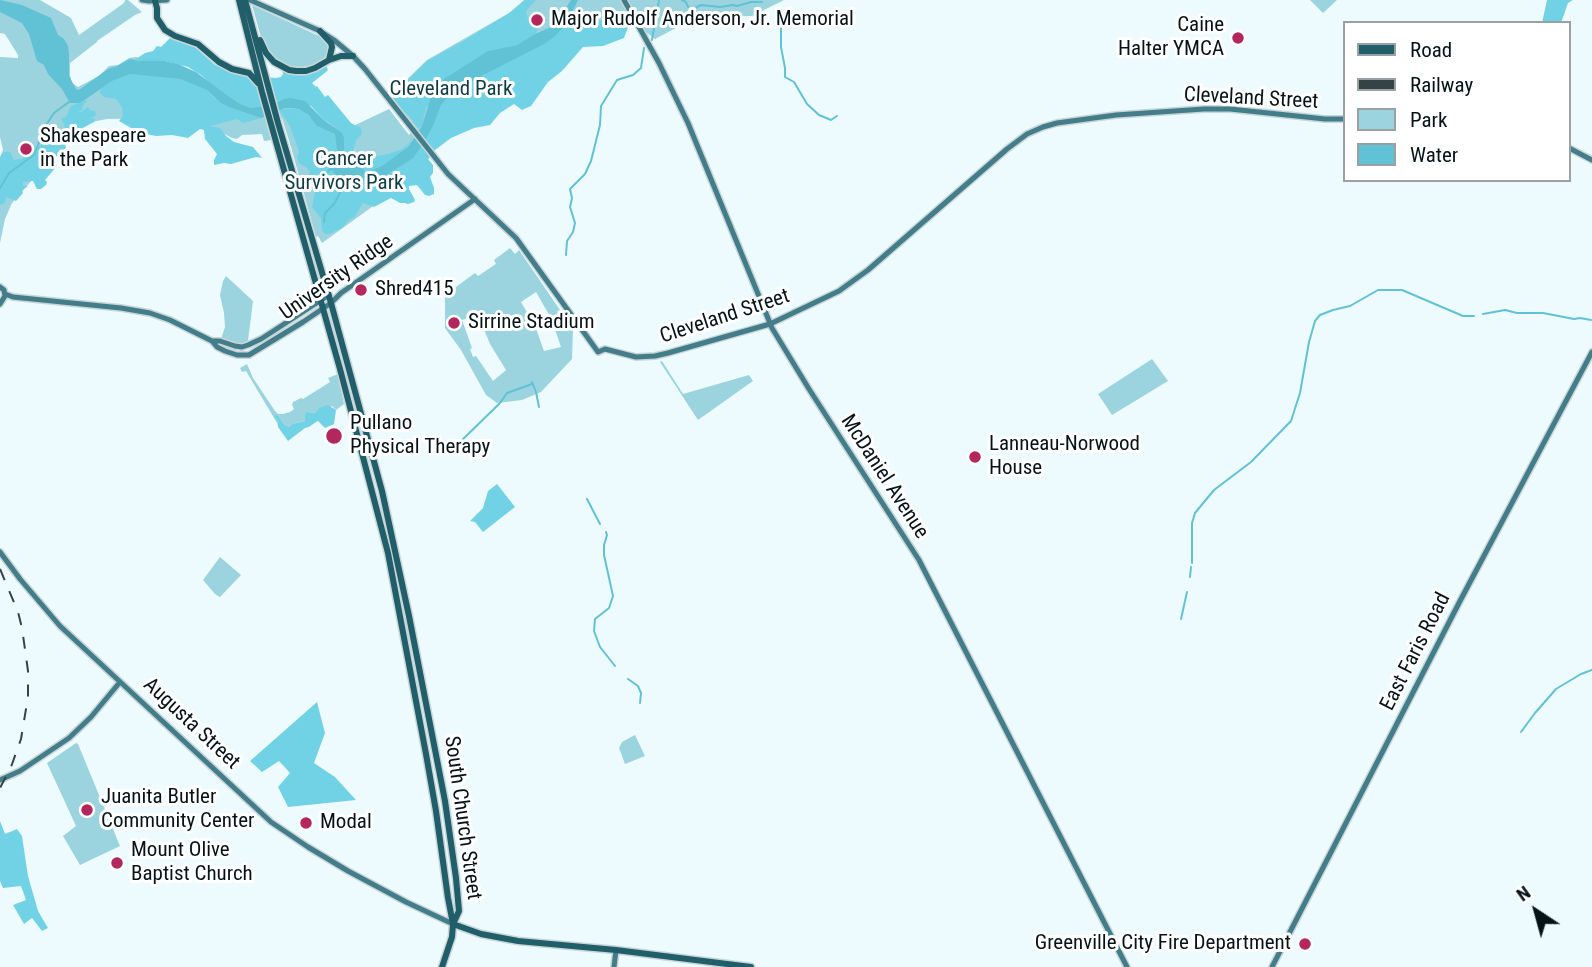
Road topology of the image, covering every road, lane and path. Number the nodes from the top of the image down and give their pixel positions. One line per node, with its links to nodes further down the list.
1 (142, 0): 6 (street)
2 (167, 0): 6 (street)
3 (239, 0): 12 (main road, South Church Street)
4 (248, 0): 7 (street, Cleveland Street); 8 (main road, South Church Street)
5 (624, 0): 25 (street, McDaniel Avenue)
6 (155, 1): 12 (main road)
7 (261, 3): 9 (street, Cleveland Street)
8 (252, 22): 11 (main road); 12 (main road, South Church Street)
9 (320, 31): 10 (street, Cleveland Street); 11 (main road)
10 (353, 55): 11 (main road); 17 (street, Cleveland Street)
11 (329, 60)
12 (266, 96): 14 (main road, South Church Street)
13 (1344, 119): 25 (street, Cleveland Street)
14 (275, 124): 21 (main road, South Church Street); 22 (main road, South Church Street)
15 (1571, 149): 16 (street)
16 (1592, 160)
17 (475, 200): 21 (street, University Ridge); 25 (street, Cleveland Street)
18 (0, 287): 19 (street)
19 (5, 294): 20 (street, University Ridge); 23 (street)
20 (13, 297): 23 (street, University Ridge); 27 (street, University Ridge)
21 (330, 299): 22 (street, University Ridge); 24 (street, University Ridge); 33 (main road, South Church Street)
22 (321, 301): 24 (main road, South Church Street); 26 (street, University Ridge)
23 (1, 302)
24 (323, 309): 29 (street, University Ridge); 33 (main road, South Church Street)
25 (770, 324): 38 (street, McDaniel Avenue)
26 (261, 339): 27 (street, University Ridge); 29 (street)
27 (212, 341): 29 (street, University Ridge)
28 (1592, 352): 39 (street, East Faris Road)
29 (244, 356)
30 (0, 552): 31 (street, Augusta Street)
31 (120, 682): 32 (street); 33 (street, Augusta Street)
32 (0, 780)
33 (453, 924): 34 (main road, Augusta Street); 35 (main road)
34 (616, 950): 36 (street); 37 (main road, Augusta Street)
35 (442, 967)
36 (614, 967)
37 (751, 967)
38 (1127, 967)
39 (1272, 967)

